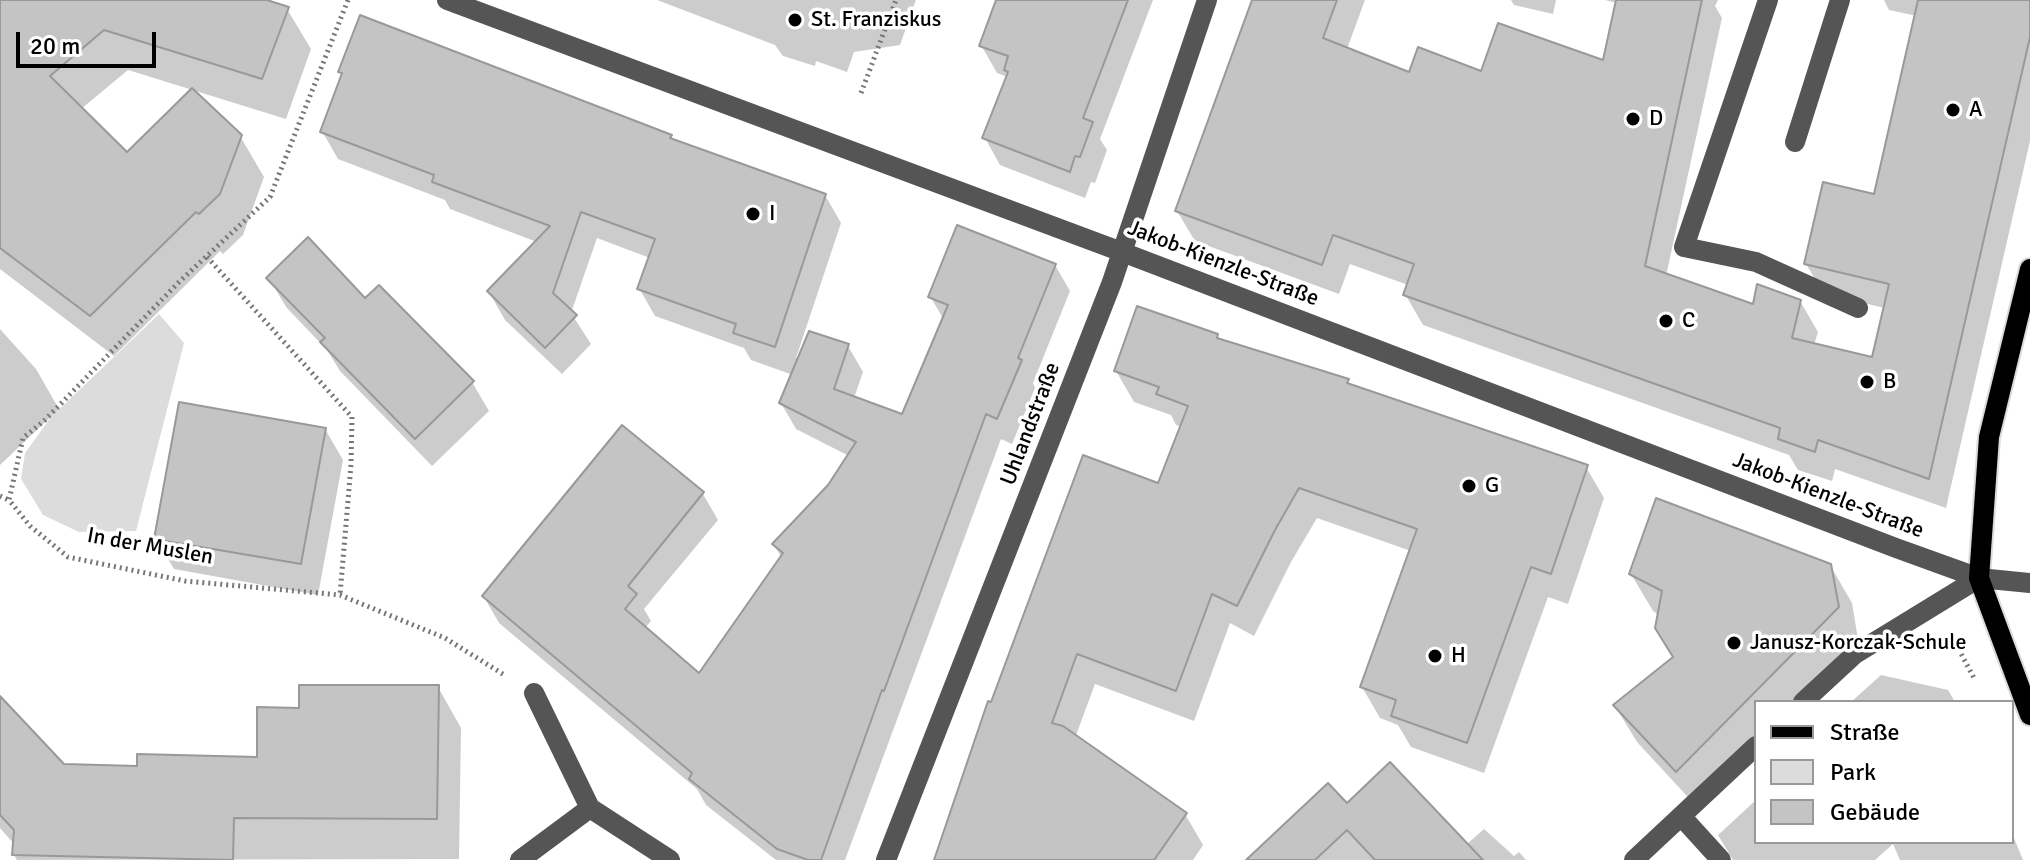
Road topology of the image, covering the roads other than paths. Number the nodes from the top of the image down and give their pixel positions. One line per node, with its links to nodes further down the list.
1 (447, 0): 6 (street, Jakob-Kienzle-Straße)
2 (1207, 0): 6 (street, Uhlandstraße)
3 (1768, 0): 8 (street)
4 (1840, 0): 5 (street)
5 (1795, 142)
6 (1122, 252): 9 (street, Jakob-Kienzle-Straße); 17 (street, Uhlandstraße)
7 (2030, 269): 9 (main road)
8 (1858, 308)
9 (1979, 578): 10 (street, Jakob-Kienzle-Straße); 12 (street); 13 (main road)
10 (2030, 583)
11 (534, 693): 15 (street)
12 (1805, 700)
13 (2030, 715)
14 (1754, 748): 16 (street)
15 (590, 808): 18 (street); 19 (street)
16 (1681, 816): 20 (street); 21 (street)
17 (889, 852)
18 (520, 860)
19 (670, 860)
20 (1634, 860)
21 (1721, 860)

